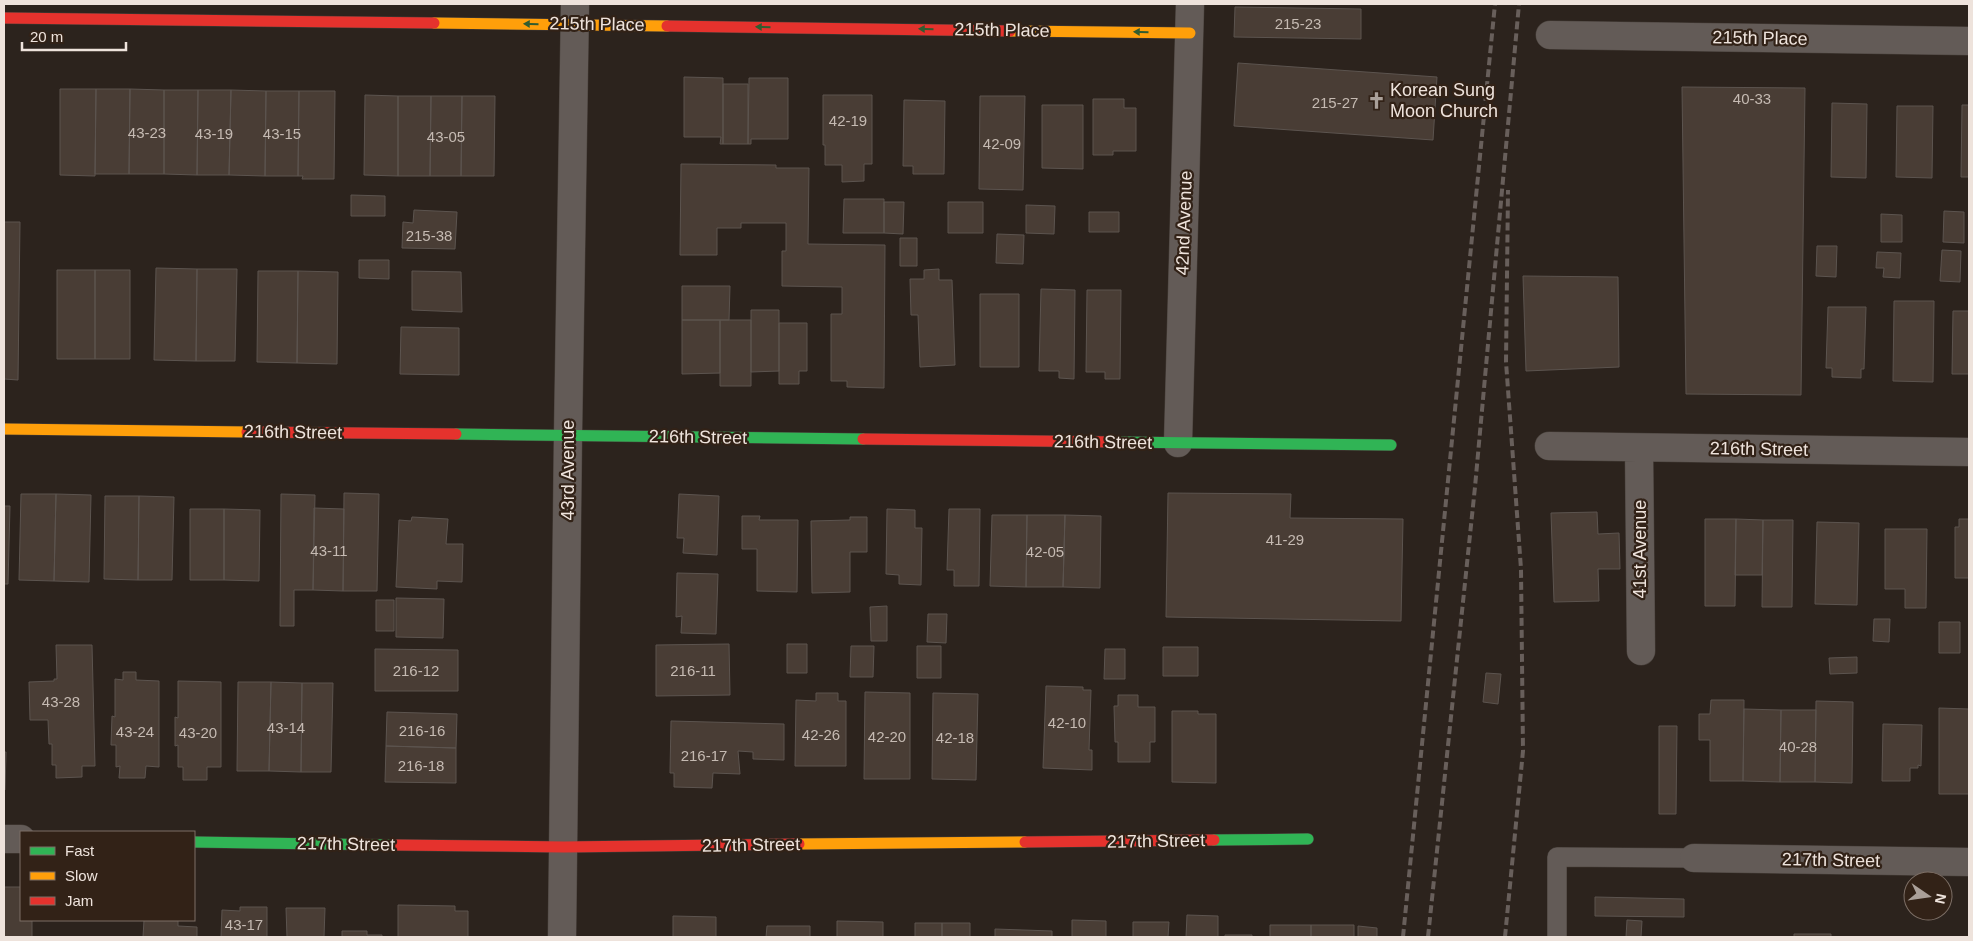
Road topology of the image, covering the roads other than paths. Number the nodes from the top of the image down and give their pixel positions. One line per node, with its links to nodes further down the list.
1 (1190, 4): 4 (street, 42nd Avenue)
2 (575, 14): 3 (street, 215th Place, one-way to 3); 4 (street, 215th Place, one-way to 2); 8 (street, 43rd Avenue)
3 (4, 18)
4 (1190, 33): 9 (street, 42nd Avenue)
5 (1550, 35): 6 (street, 215th Place)
6 (1969, 41)
7 (4, 429): 8 (street, 216th Street)
8 (568, 435): 9 (street, 216th Street); 19 (street, 43rd Avenue)
9 (1178, 443): 10 (street, 216th Street)
10 (1391, 445)
11 (1550, 446): 12 (street, 216th Street)
12 (1639, 448): 13 (street, 216th Street); 14 (street, 41st Avenue)
13 (1969, 452)
14 (1641, 651)
15 (4, 839): 16 (street)
16 (20, 839)
17 (1308, 839): 19 (street, 217th Street)
18 (195, 842): 19 (street, 217th Street)
19 (564, 847): 22 (street, 43rd Avenue)
20 (1694, 858): 21 (street, 217th Street); 23 (lane)
21 (1969, 862)
22 (562, 937)
23 (1557, 937)

